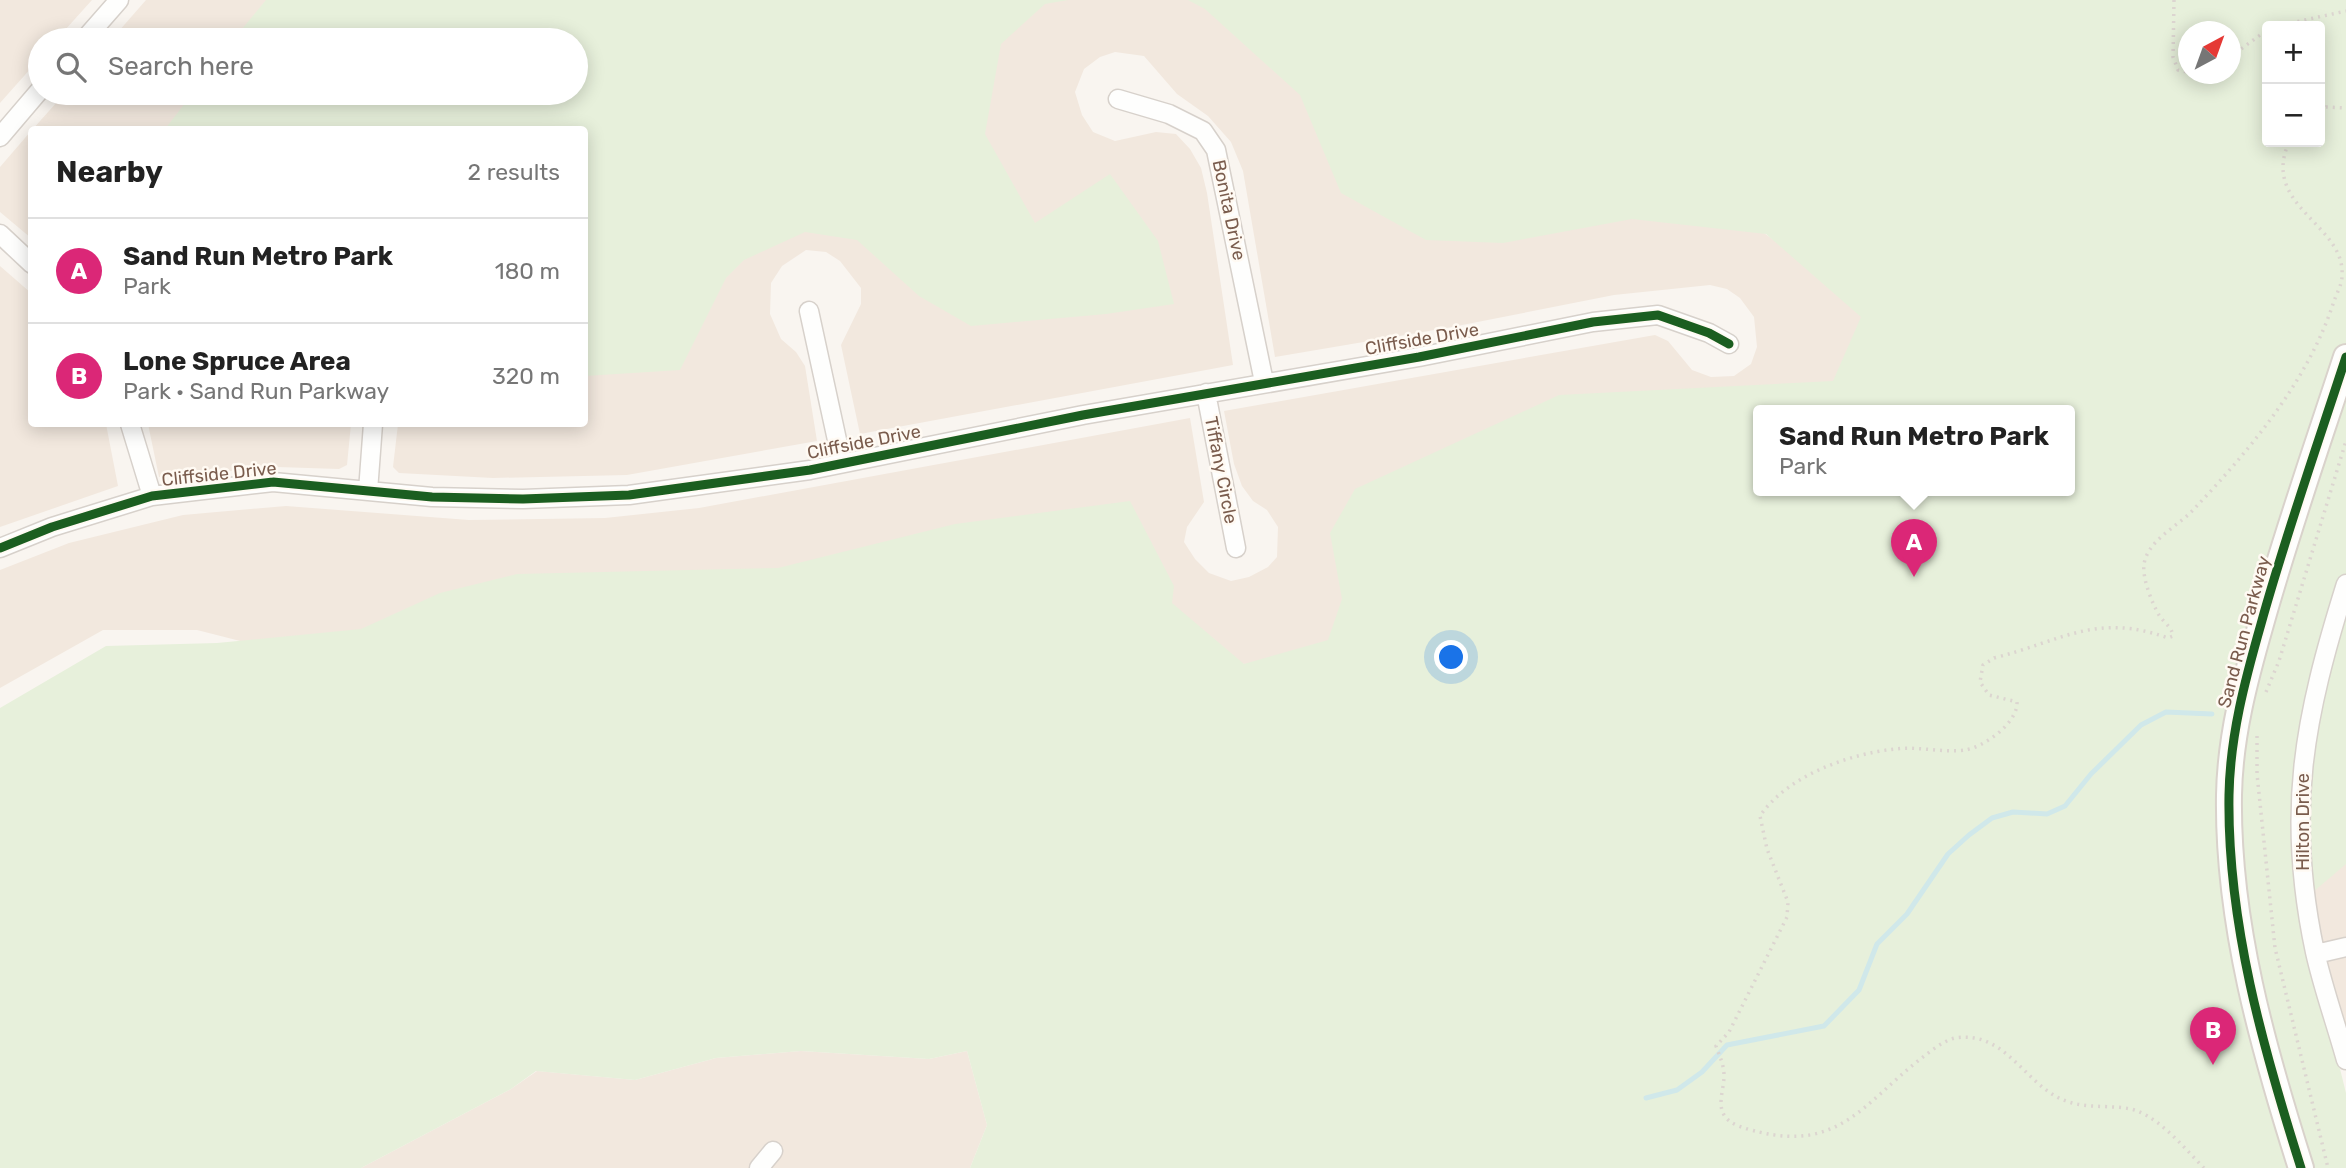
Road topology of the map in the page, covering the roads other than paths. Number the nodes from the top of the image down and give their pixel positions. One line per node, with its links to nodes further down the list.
1 (118, 0): 2 (street)
2 (94, 28)
3 (1118, 99): 11 (street, Bonita Drive)
4 (28, 104): 5 (street)
5 (0, 137)
6 (0, 234): 7 (street)
7 (28, 260)
8 (809, 311): 15 (street)
9 (1729, 344): 11 (street, Cliffside Drive)
10 (2346, 357): 26 (street, Sand Run Parkway)
11 (1264, 382): 12 (street, Cliffside Drive)
12 (1206, 393): 15 (street, Cliffside Drive); 19 (street, Tiffany Circle)
13 (131, 427): 17 (street)
14 (373, 427): 16 (street)
15 (842, 463): 16 (street, Cliffside Drive)
16 (368, 491): 17 (street, Cliffside Drive)
17 (152, 496): 18 (street, Cliffside Drive)
18 (0, 548)
19 (1236, 548)
20 (2346, 584): 22 (street, Hilton Drive)
21 (2346, 947): 22 (street)
22 (2316, 954): 23 (street, Hilton Drive)
23 (2346, 1060)
24 (773, 1151): 25 (street)
25 (759, 1168)
26 (2301, 1168)

